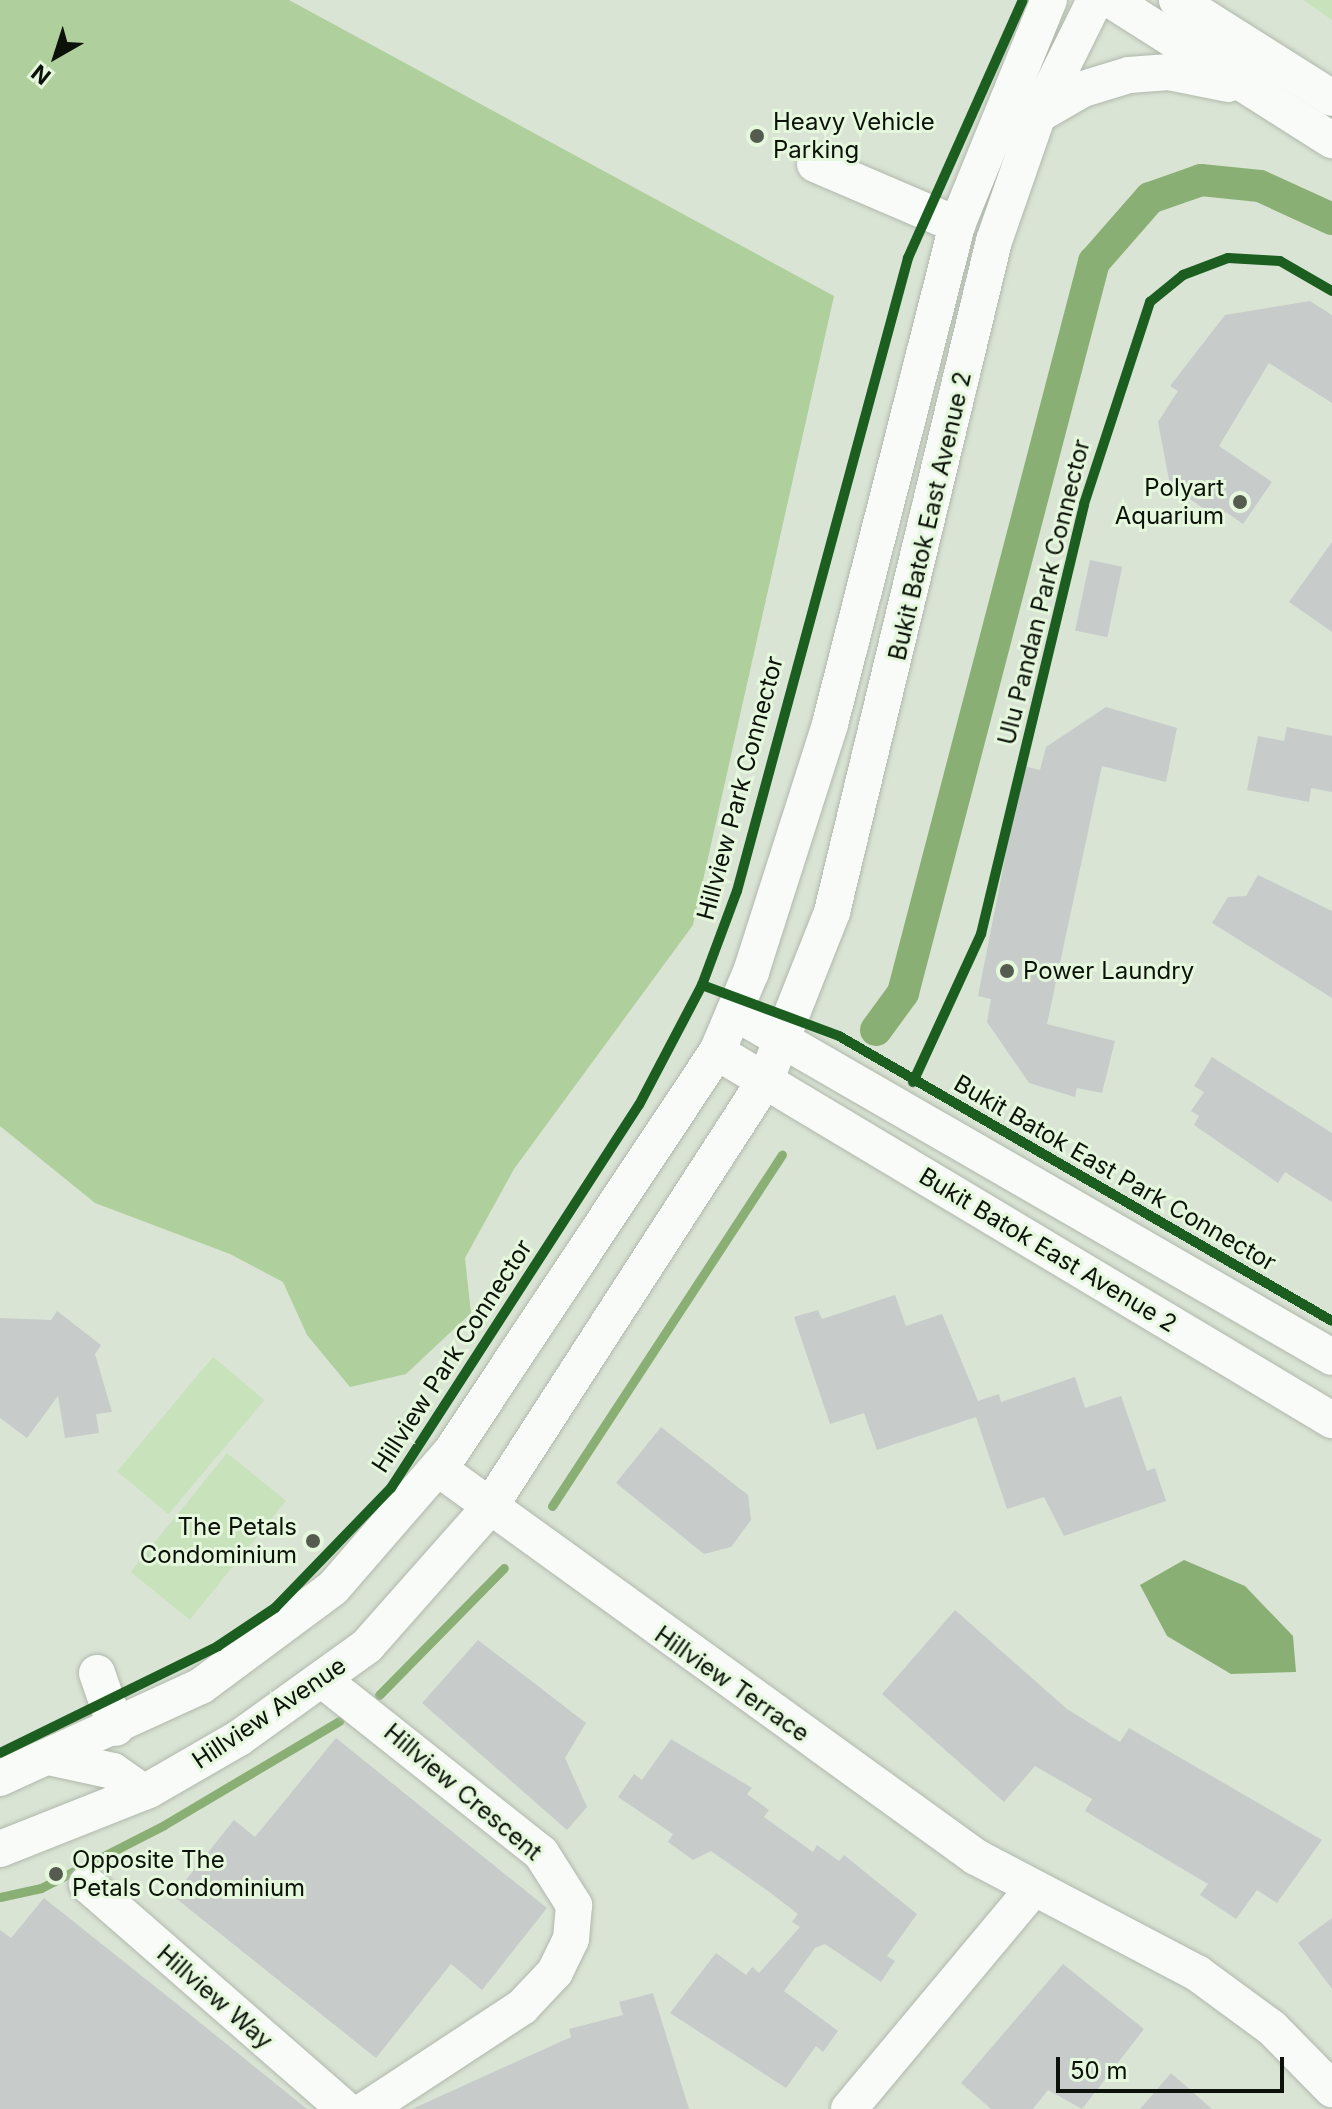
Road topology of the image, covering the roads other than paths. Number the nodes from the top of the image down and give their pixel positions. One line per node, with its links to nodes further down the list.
1 (1049, 0): 10 (street, Bukit Batok East Avenue 2)
2 (1095, 0): 7 (street, Bukit Batok East Avenue 2)
3 (1111, 0): 5 (street)
4 (1177, 0): 6 (street)
5 (1249, 88): 7 (street); 8 (street)
6 (1332, 98)
7 (1038, 115): 12 (street, Bukit Batok East Avenue 2)
8 (1332, 140)
9 (815, 164): 10 (street)
10 (957, 225): 11 (street, Bukit Batok East Avenue 2)
11 (734, 1012): 12 (street, Bukit Batok East Avenue 2); 13 (street, Bukit Batok East Avenue 2)
12 (785, 1040): 14 (street, Bukit Batok East Avenue 2); 15 (street, Bukit Batok East Avenue 2)
13 (717, 1052): 14 (street, Bukit Batok East Avenue 2); 17 (street, Bukit Batok East Avenue 2)
14 (766, 1079): 16 (street, Bukit Batok East Avenue 2); 18 (street, Bukit Batok East Avenue 2)
15 (1332, 1357)
16 (1332, 1420)
17 (439, 1469): 18 (street, Hillview Terrace); 21 (street)
18 (489, 1508): 20 (street, Hillview Avenue); 27 (street, Hillview Terrace)
19 (97, 1673): 21 (street)
20 (324, 1681): 24 (street, Hillview Avenue); 30 (street, Hillview Crescent)
21 (134, 1712): 22 (street)
22 (53, 1758): 23 (street); 24 (street)
23 (0, 1778)
24 (143, 1792): 25 (street, Hillview Avenue)
25 (0, 1849)
26 (87, 1884): 29 (street, Hillview Way)
27 (1031, 1891): 28 (street, Hillview Terrace); 31 (street)
28 (1332, 2089)
29 (345, 2109)
30 (367, 2109)
31 (849, 2109)

